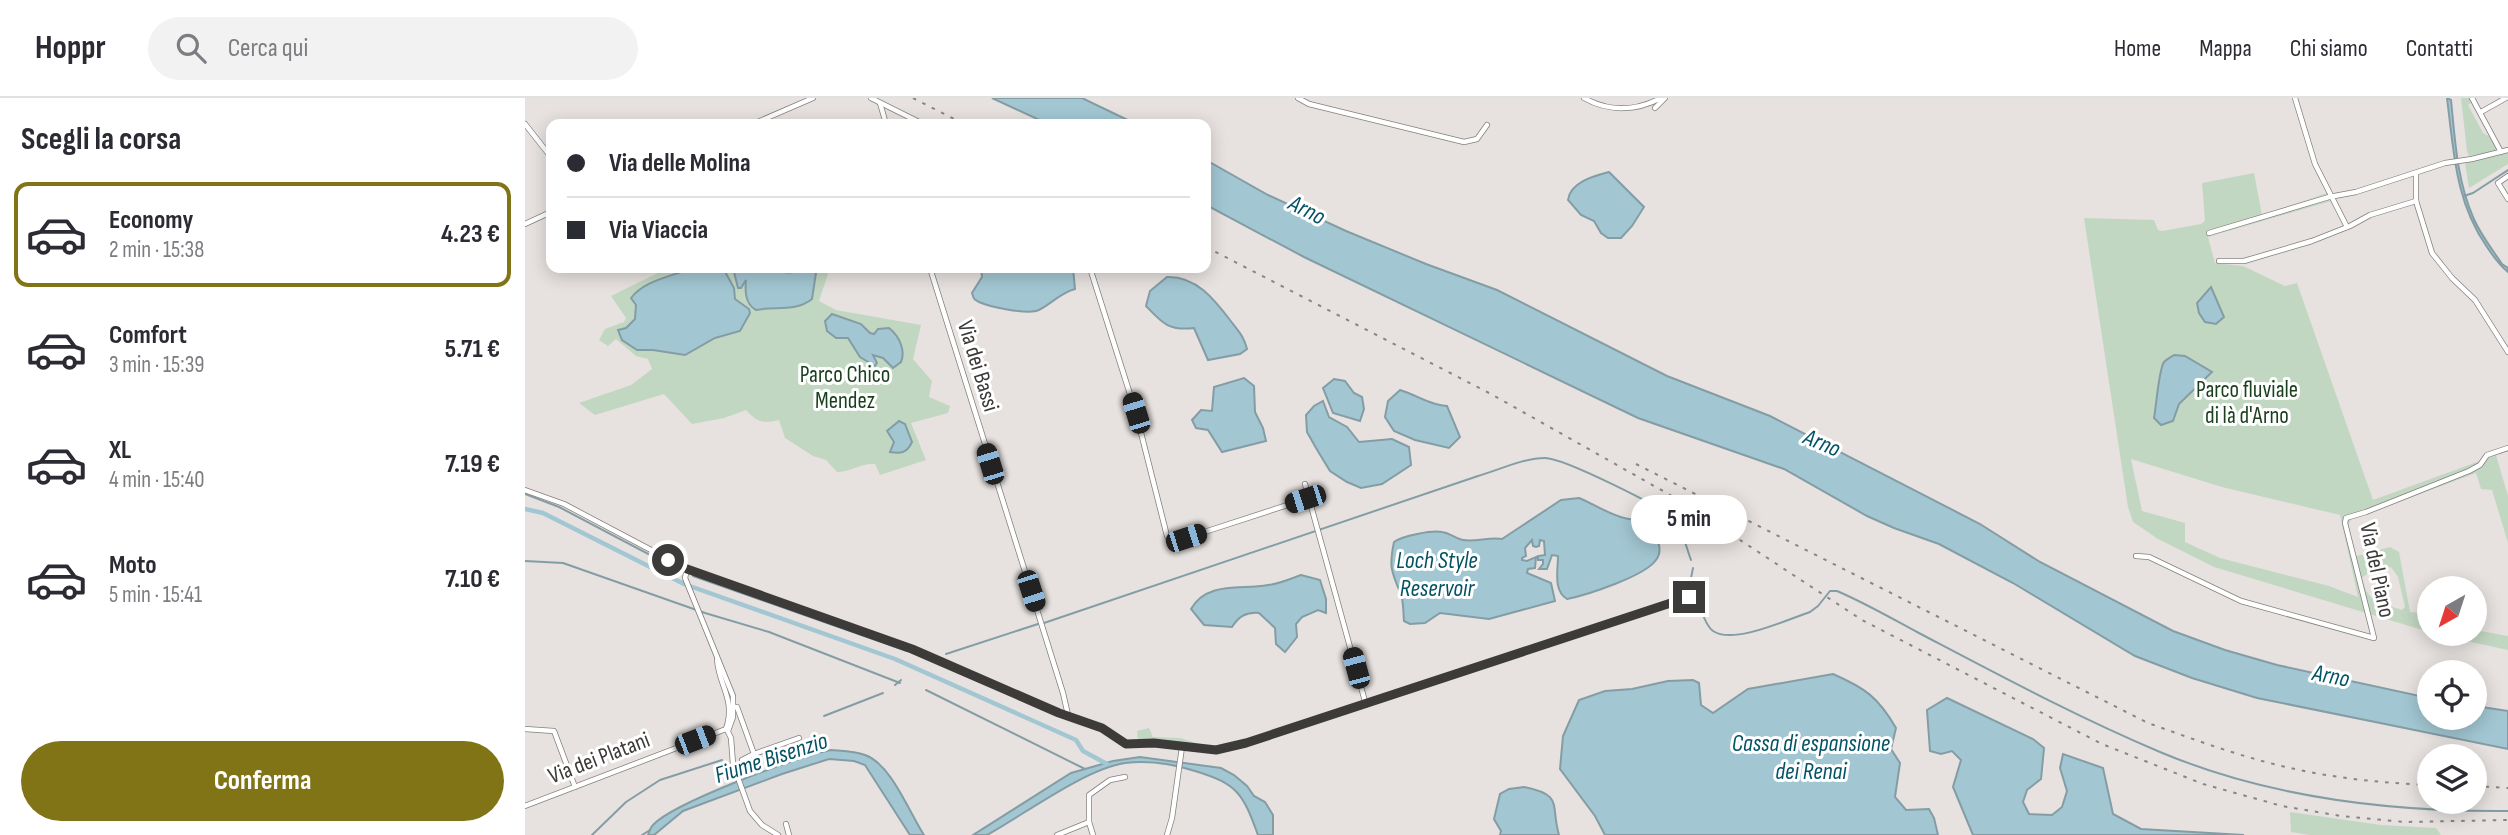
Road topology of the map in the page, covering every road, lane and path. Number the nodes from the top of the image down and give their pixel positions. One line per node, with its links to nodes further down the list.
1 (813, 98): 12 (street)
2 (871, 98): 9 (street)
3 (1298, 98): 16 (street)
4 (1584, 98): 5 (street)
5 (1663, 98): 10 (street)
6 (2295, 98): 22 (street)
7 (2472, 98): 11 (street)
8 (2506, 98): 11 (street)
9 (880, 103): 13 (street); 14 (street)
10 (1655, 108)
11 (2480, 112): 19 (street)
12 (765, 119)
13 (885, 119)
14 (913, 119)
15 (525, 124): 18 (street)
16 (1487, 125)
17 (2508, 150): 19 (street)
18 (546, 151)
19 (2501, 152): 20 (street)
20 (2416, 174): 22 (street); 24 (street)
21 (2508, 176): 23 (street)
22 (2333, 197): 27 (street); 28 (street)
23 (2508, 198)
24 (2416, 201): 27 (street); 32 (street)
25 (546, 214): 26 (street)
26 (525, 224)
27 (2347, 227): 29 (street)
28 (2209, 233)
29 (2219, 261)
30 (932, 273): 42 (street, Via dei Bassi)
31 (1092, 273): 36 (street)
32 (2508, 352)
33 (2508, 448): 37 (street, Via del Piano)
34 (1305, 484): 36 (street)
35 (525, 490): 38 (street)
36 (1309, 498): 40 (street)
37 (2136, 556)
38 (687, 569): 41 (street); 42 (street)
39 (1689, 597): 40 (street)
40 (1366, 705): 46 (street)
41 (732, 707): 44 (street); 47 (street)
42 (1068, 716): 46 (street)
43 (525, 729): 50 (street)
44 (727, 730): 50 (street, Via dei Platani); 54 (street)
45 (799, 738): 47 (street)
46 (1182, 749): 58 (street)
47 (754, 754): 48 (street)
48 (742, 760)
49 (1125, 776): 52 (street)
50 (575, 787): 51 (street, Via dei Platani)
51 (525, 806)
52 (1089, 822): 56 (street); 57 (street)
53 (786, 824): 55 (street)
54 (778, 835)
55 (789, 835)
56 (1057, 835)
57 (1093, 835)
58 (1167, 835)

